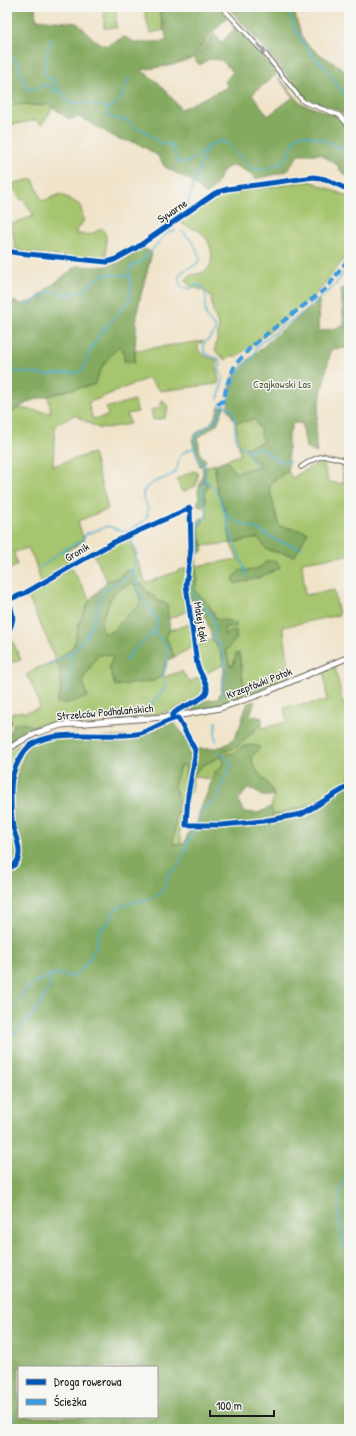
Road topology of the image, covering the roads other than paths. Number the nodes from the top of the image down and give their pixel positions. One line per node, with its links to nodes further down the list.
1 (222, 7): 2 (street, one-way to 2)
2 (349, 126)
3 (349, 190): 4 (street, Sywarne)
4 (7, 251)
5 (349, 462): 6 (street)
6 (301, 467)
7 (190, 508): 8 (street, Gronik); 10 (street, Małej Łąki)
8 (7, 634)
9 (349, 657): 10 (main road, Krzeptówki Potok)
10 (172, 716): 11 (main road, Krzeptówki Potok)
11 (163, 717): 14 (main road, Strzelców Podhalańskich)
12 (7, 719): 13 (street)
13 (7, 729)
14 (7, 750)

